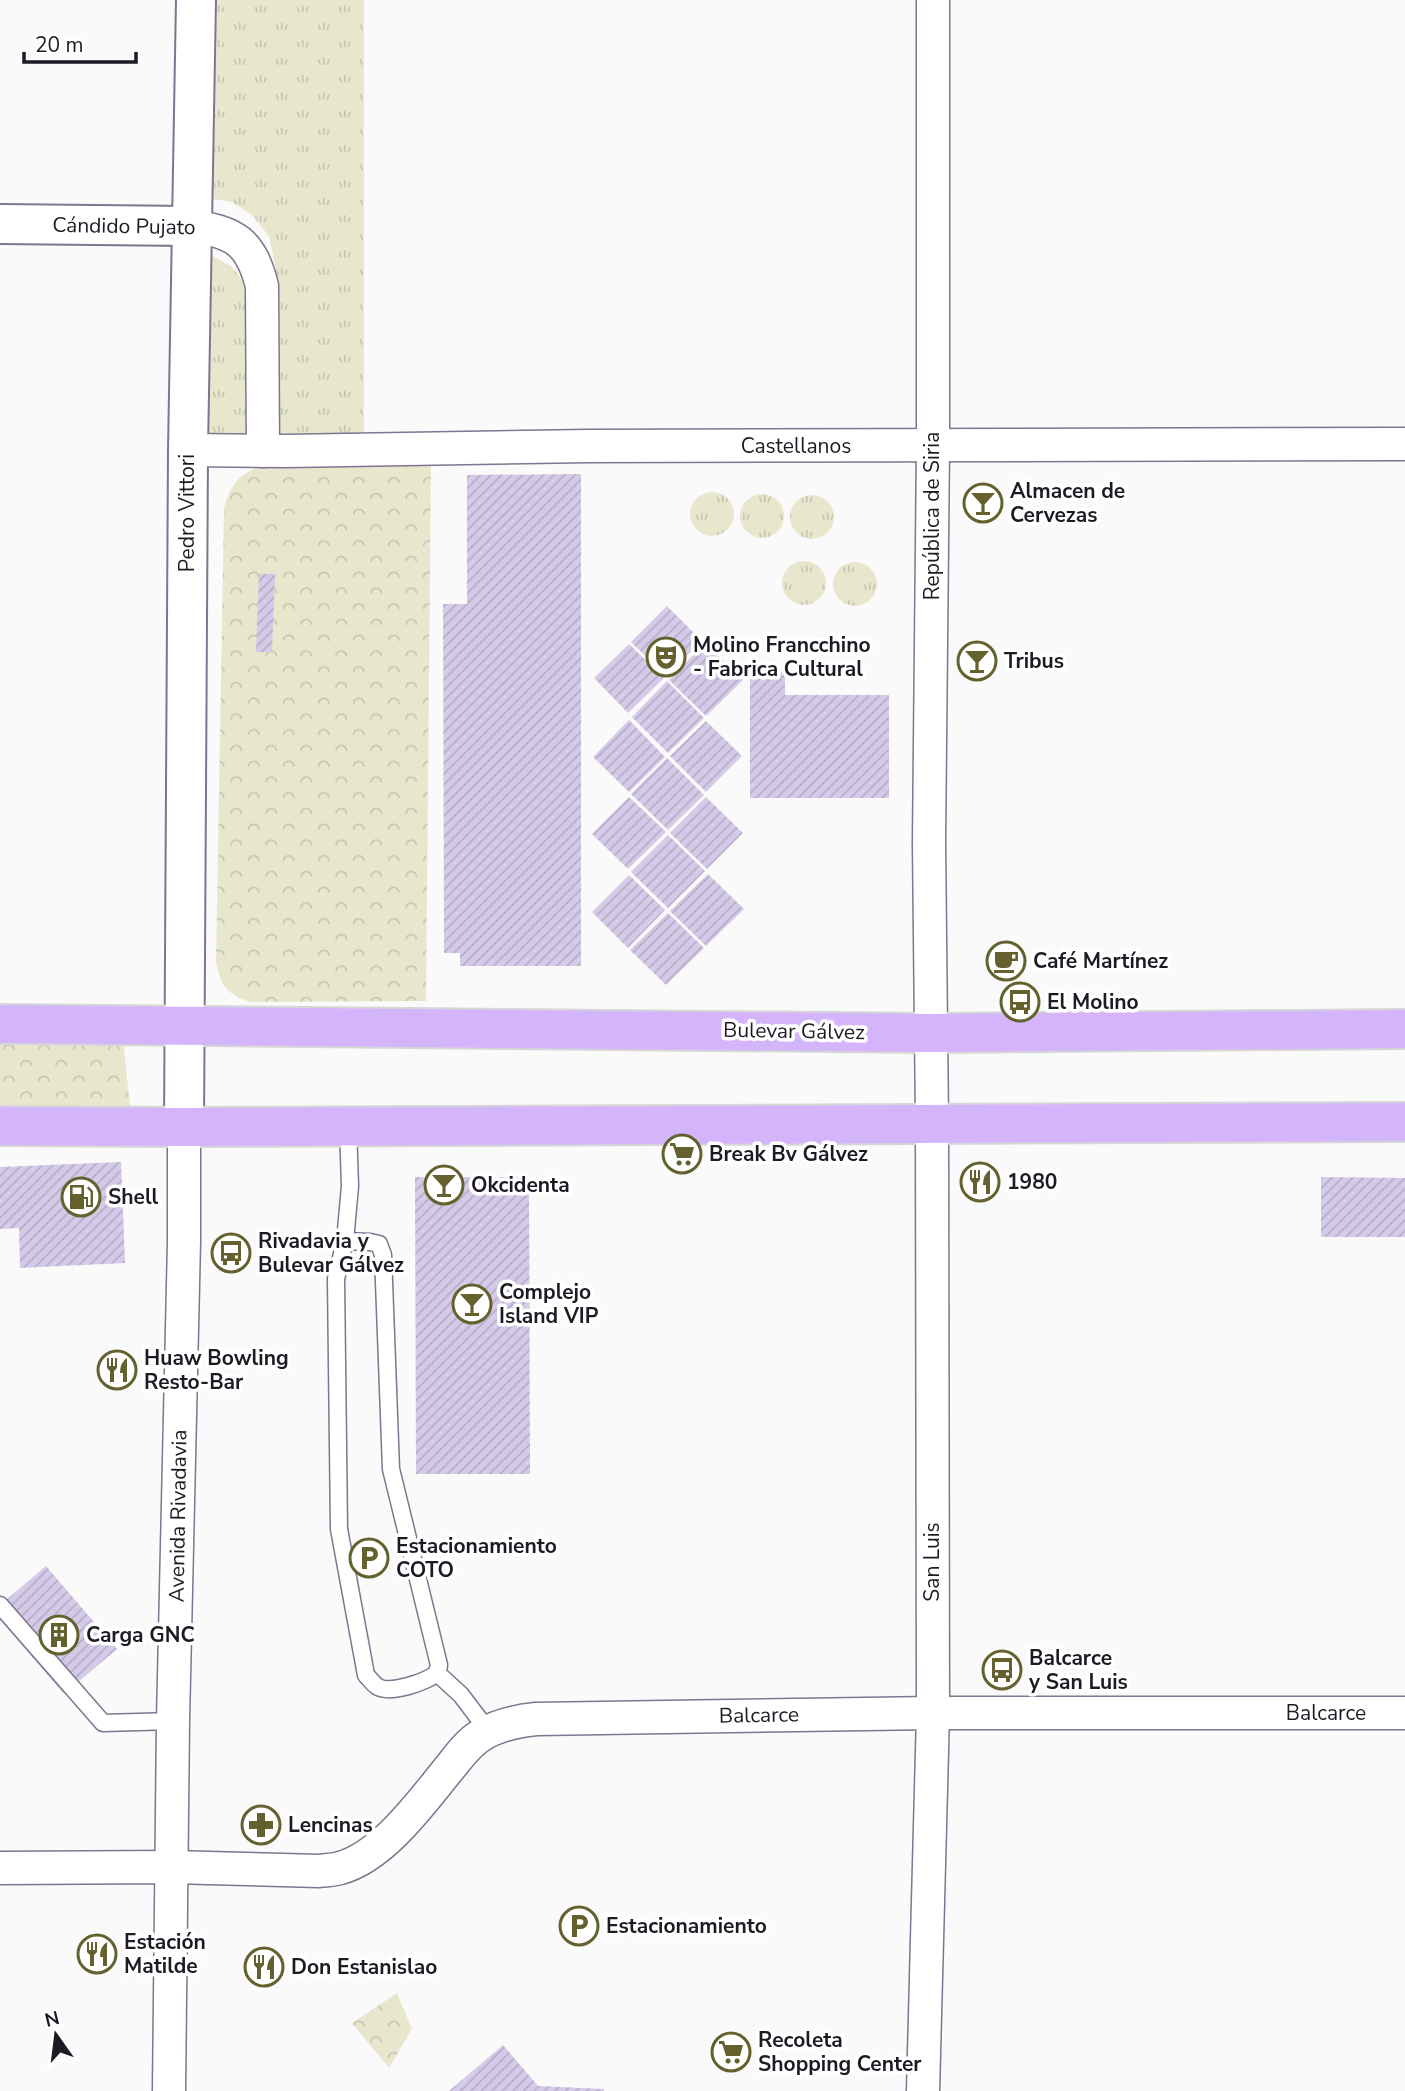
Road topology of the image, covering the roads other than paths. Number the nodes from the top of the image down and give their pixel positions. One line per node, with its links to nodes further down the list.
1 (196, 0): 4 (street, Pedro Vittori)
2 (933, 0): 6 (street, República de Siria)
3 (0, 224): 4 (street, Cándido Pujato)
4 (191, 226): 7 (street, Pedro Vittori); 8 (street, Cándido Pujato)
5 (1405, 444): 6 (street, Castellanos)
6 (933, 445): 8 (street, Castellanos); 12 (street, República de Siria)
7 (188, 450): 8 (street, Castellanos); 10 (street, Pedro Vittori)
8 (263, 451)
9 (0, 1024): 10 (main road, Bulevar Gálvez)
10 (184, 1025): 12 (main road, Bulevar Gálvez); 17 (street, Avenida Rivadavia)
11 (1405, 1029): 12 (main road, Bulevar Gálvez)
12 (931, 1033): 13 (street, San Luis)
13 (932, 1122): 14 (main road); 16 (main road); 21 (street, San Luis)
14 (1405, 1122)
15 (0, 1126): 17 (main road)
16 (348, 1126): 17 (main road); 18 (lane)
17 (184, 1127): 23 (street, Avenida Rivadavia)
18 (345, 1241): 20 (lane); 20 (lane)
19 (0, 1605): 23 (lane)
20 (438, 1673): 24 (lane)
21 (933, 1713): 22 (street, Balcarce); 24 (street, Balcarce); 28 (street, San Luis)
22 (1405, 1713)
23 (173, 1721): 25 (street, Avenida Rivadavia)
24 (489, 1732): 25 (street, Balcarce)
25 (171, 1867): 26 (street, Balcarce); 27 (street, Avenida Rivadavia)
26 (0, 1868)
27 (169, 2091)
28 (923, 2091)

